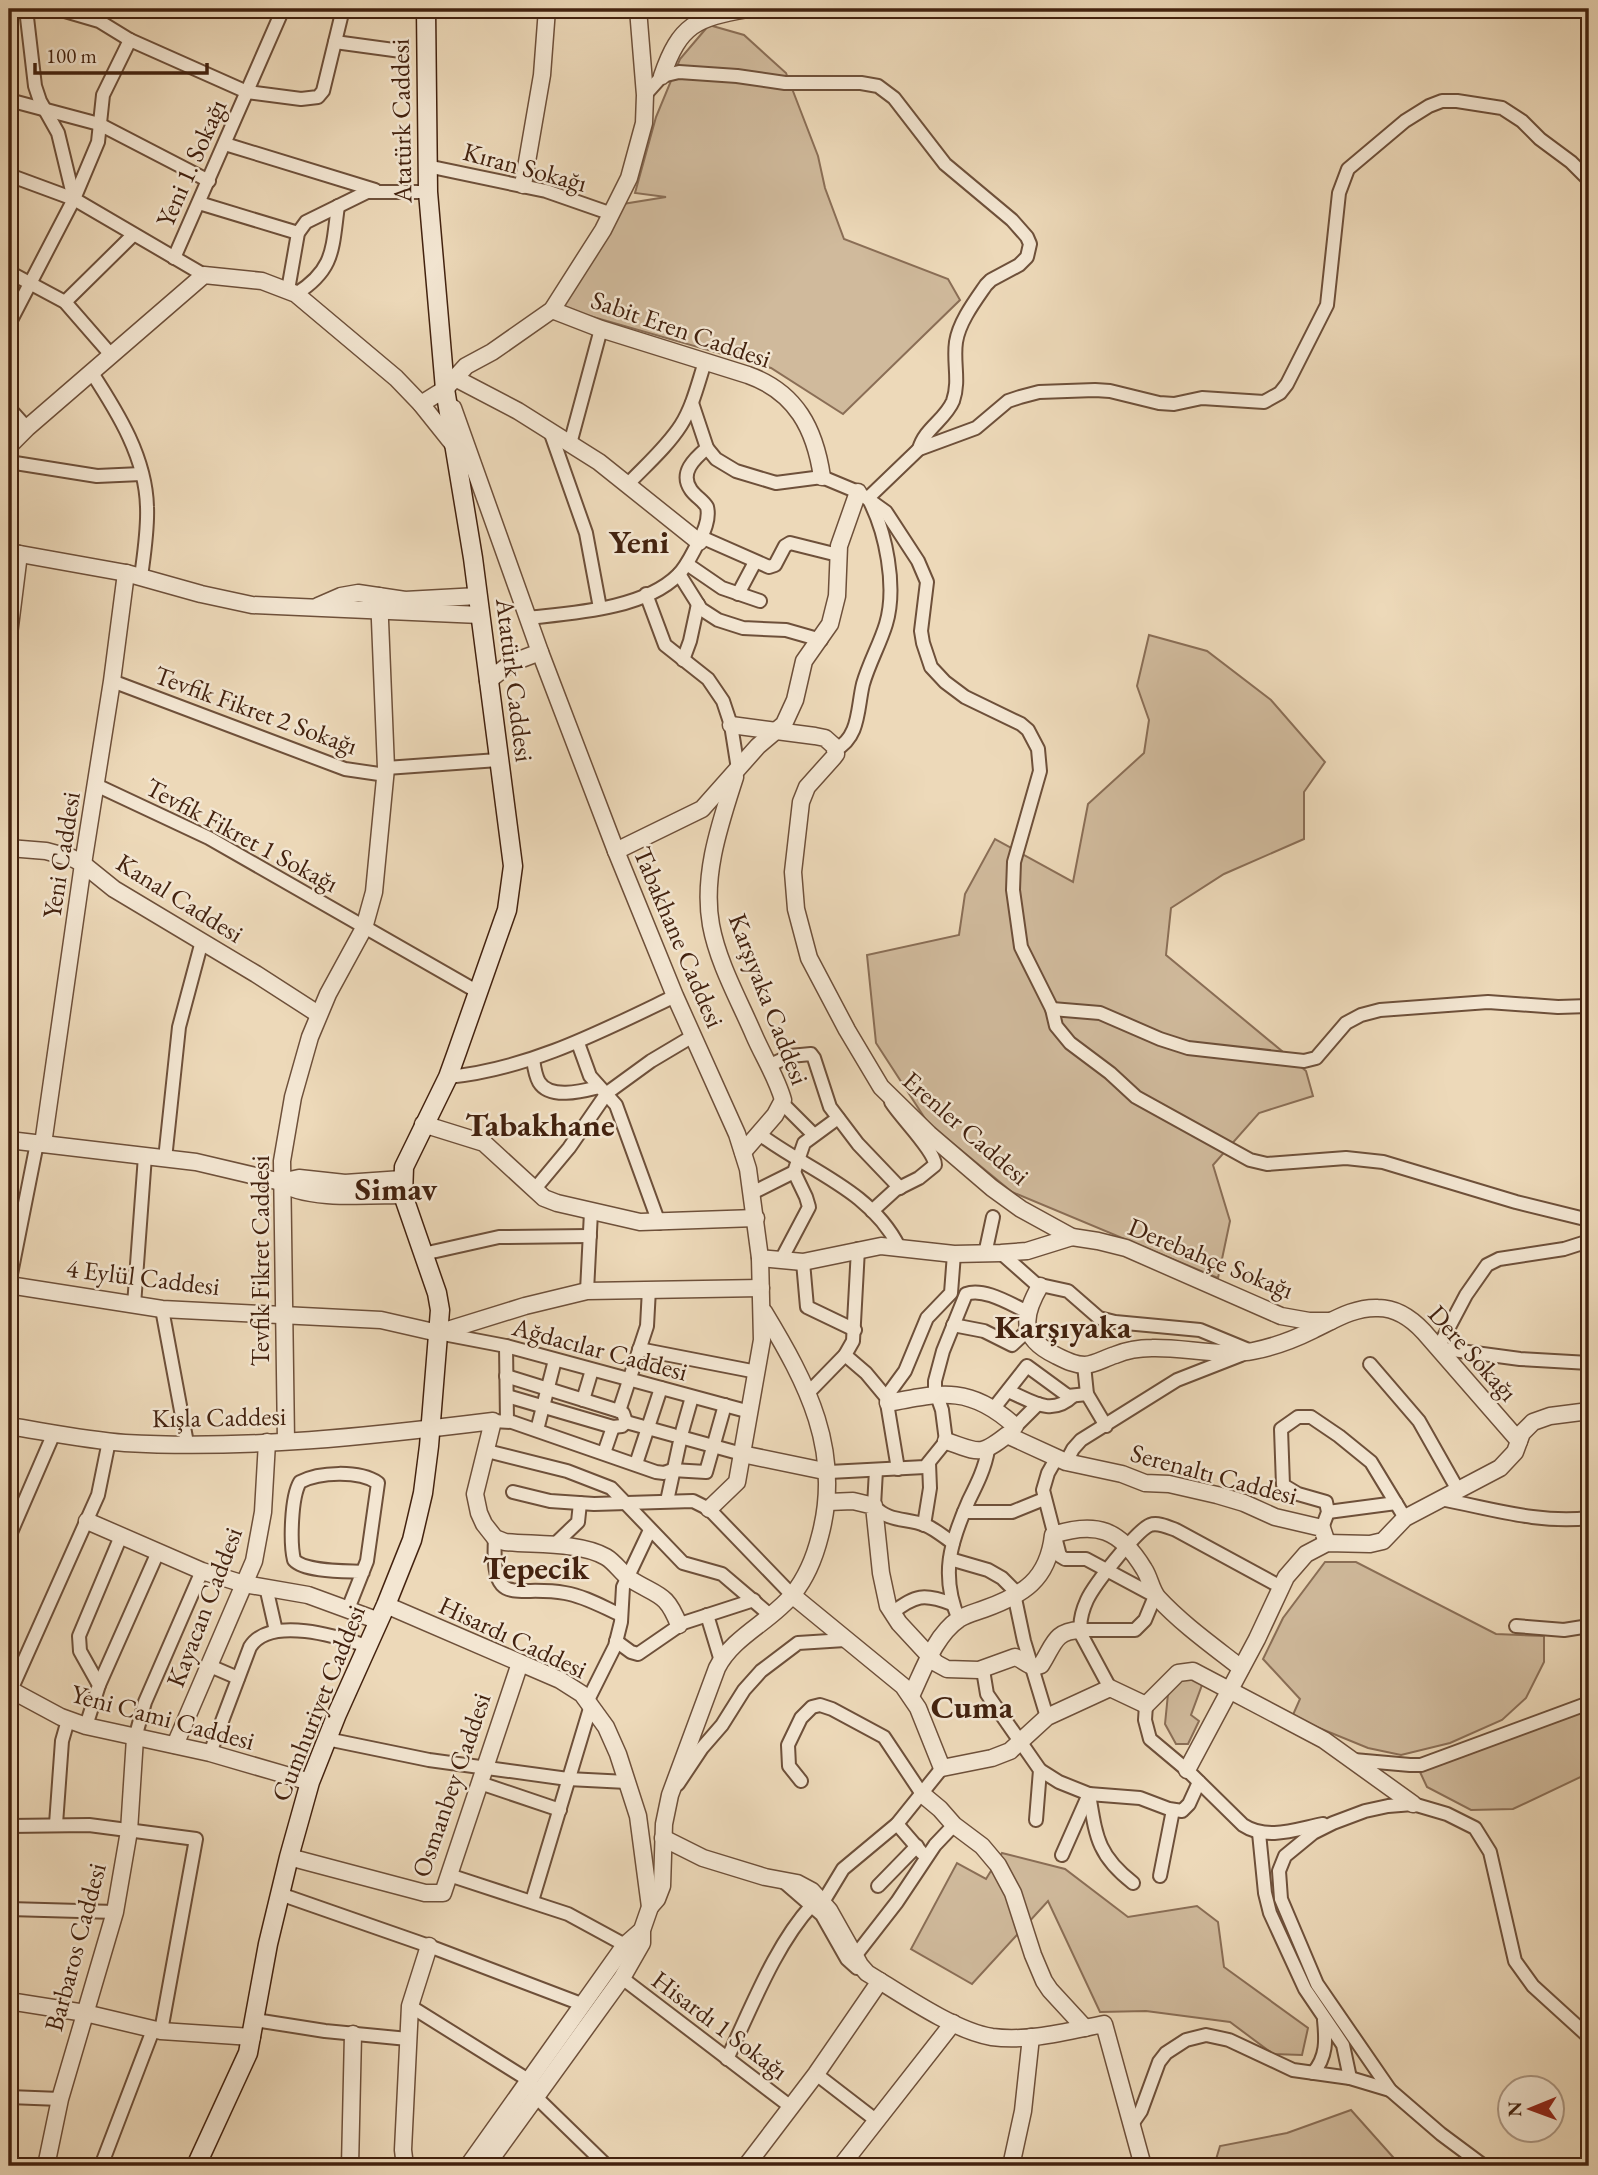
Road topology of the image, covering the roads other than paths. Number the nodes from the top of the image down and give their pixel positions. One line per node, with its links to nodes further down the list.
1 (26, 9): 17 (street)
2 (58, 9): 10 (street)
3 (283, 9): 14 (street, Yeni 1. Sokağı)
4 (342, 9): 11 (street)
5 (426, 9): 20 (main road, Atatürk Caddesi)
6 (547, 9): 24 (street)
7 (638, 9): 15 (street)
8 (748, 9): 9 (street)
9 (723, 11): 13 (street)
10 (130, 40): 14 (street); 18 (street)
11 (335, 42): 12 (street); 14 (street)
12 (401, 51)
13 (662, 76): 15 (street); 55 (street)
14 (247, 92): 19 (street, Yeni 1. Sokağı)
15 (645, 95): 30 (street)
16 (9, 100): 17 (street)
17 (46, 110): 18 (street); 27 (street)
18 (100, 124): 23 (street); 27 (street)
19 (225, 144): 23 (street, Yeni 1. Sokağı); 25 (street)
20 (427, 166): 24 (street, Kıran Sokağı); 26 (main road, Atatürk Caddesi)
21 (9, 174): 27 (street)
22 (1589, 180): 55 (street)
23 (209, 181): 28 (street, Yeni 1. Sokağı)
24 (523, 186): 30 (street, Kıran Sokağı)
25 (377, 191): 26 (street); 29 (street)
26 (428, 192): 45 (main road, Atatürk Caddesi)
27 (74, 199): 32 (street); 36 (street)
28 (199, 203): 31 (street); 33 (street, Yeni 1. Sokağı)
29 (338, 206): 31 (street); 37 (street)
30 (611, 214): 39 (street)
31 (298, 233): 37 (street)
32 (133, 235): 33 (street); 38 (street)
33 (174, 258): 35 (street)
34 (9, 272): 36 (street)
35 (204, 275): 37 (street); 42 (street)
36 (31, 282): 38 (street); 40 (street)
37 (292, 292): 47 (street)
38 (65, 302): 42 (street)
39 (552, 310): 41 (street, Sabit Eren Caddesi); 45 (street)
40 (9, 324)
41 (601, 329): 43 (street, Sabit Eren Caddesi); 52 (street)
42 (112, 356): 44 (street)
43 (705, 362): 46 (street); 58 (street, Sabit Eren Caddesi)
44 (92, 373): 49 (street); 57 (street)
45 (450, 384): 47 (street); 50 (street); 51 (main road, Atatürk Caddesi); 61 (street, Tabakhane Caddesi)
46 (692, 403): 54 (street); 59 (street)
47 (421, 404): 51 (street)
48 (9, 408): 49 (street)
49 (27, 428): 53 (street)
50 (550, 431): 52 (street); 75 (street)
51 (453, 444): 62 (main road, Atatürk Caddesi)
52 (570, 444): 59 (street)
53 (9, 446)
54 (707, 448): 58 (street); 63 (street)
55 (919, 449): 60 (street)
56 (9, 462): 57 (street)
57 (141, 474): 68 (street)
58 (822, 478): 60 (street)
59 (628, 484): 63 (street)
60 (863, 495): 65 (street); 86 (street); 99 (street)
61 (490, 510): 62 (street); 77 (street, Tabakhane Caddesi)
62 (466, 513): 71 (main road, Atatürk Caddesi)
63 (700, 540): 66 (street); 67 (street)
64 (14, 553): 68 (street); 78 (street)
65 (838, 555): 66 (street); 79 (street)
66 (755, 562): 70 (street)
67 (683, 569): 69 (street); 70 (street); 74 (street)
68 (134, 575): 73 (street); 82 (street, Yeni Caddesi)
69 (646, 594): 75 (street); 81 (street)
70 (738, 594): 72 (street)
71 (478, 596): 73 (street); 76 (main road, Atatürk Caddesi)
72 (760, 601)
73 (379, 603): 76 (street); 89 (street, Tevfik Fikret Caddesi)
74 (698, 604): 79 (street); 81 (street)
75 (600, 608): 77 (street)
76 (480, 615): 83 (main road, Atatürk Caddesi)
77 (528, 618): 80 (street, Tabakhane Caddesi)
78 (9, 634)
79 (821, 640): 85 (street)
80 (540, 652): 83 (street); 92 (street, Tabakhane Caddesi)
81 (683, 660): 84 (street)
82 (112, 681): 89 (street, Tevfik Fikret 2 Sokağı); 90 (street, Yeni Caddesi)
83 (488, 681): 87 (main road, Atatürk Caddesi)
84 (731, 726): 85 (street); 88 (street)
85 (777, 732): 86 (street); 88 (street)
86 (835, 750): 106 (street, Erenler Caddesi)
87 (498, 760): 89 (street, Tevfik Fikret 2 Sokağı); 96 (main road, Atatürk Caddesi)
88 (738, 769): 92 (street); 104 (street, Karşıyaka Caddesi)
89 (386, 772): 94 (street, Tevfik Fikret Caddesi)
90 (96, 785): 93 (street, Yeni Caddesi); 94 (street, Tevfik Fikret 1 Sokağı)
91 (9, 848): 93 (street, Kanal Caddesi)
92 (616, 851): 97 (street, Tabakhane Caddesi)
93 (83, 864): 95 (street, Kanal Caddesi); 114 (street, Yeni Caddesi)
94 (365, 928): 96 (street, Tevfik Fikret 1 Sokağı); 100 (street, Tevfik Fikret Caddesi)
95 (202, 941): 100 (street, Kanal Caddesi); 117 (street)
96 (478, 992): 105 (main road, Atatürk Caddesi)
97 (675, 996): 101 (street, Tabakhane Caddesi); 102 (street)
98 (1589, 1006): 99 (street)
99 (1052, 1009): 129 (street)
100 (318, 1014): 120 (street, Tevfik Fikret Caddesi)
101 (693, 1036): 107 (street); 115 (street, Tabakhane Caddesi)
102 (578, 1042): 103 (street); 107 (street)
103 (533, 1059): 105 (street); 107 (street)
104 (768, 1066): 108 (street, Karşıyaka Caddesi); 109 (street)
105 (448, 1077): 110 (main road, Atatürk Caddesi)
106 (881, 1087): 122 (street); 132 (street, Erenler Caddesi)
107 (603, 1090): 123 (street); 130 (street)
108 (782, 1103): 111 (street, Karşıyaka Caddesi); 112 (street)
109 (838, 1118): 112 (street); 122 (street)
110 (424, 1124): 121 (main road, Atatürk Caddesi); 123 (street)
111 (758, 1133): 115 (street, Karşıyaka Caddesi); 118 (street)
112 (813, 1134): 118 (street)
113 (9, 1140): 114 (street)
114 (40, 1143): 116 (street); 142 (street)
115 (743, 1152): 124 (street, Tabakhane Caddesi)
116 (145, 1156): 117 (street); 149 (street)
117 (165, 1159): 120 (street)
118 (799, 1159): 119 (street); 125 (street)
119 (794, 1172): 124 (street); 140 (street)
120 (281, 1182): 121 (street); 153 (street, Tevfik Fikret Caddesi)
121 (403, 1187): 136 (main road)
122 (900, 1188): 125 (street)
123 (534, 1190): 126 (street)
124 (752, 1193): 128 (street, Tabakhane Caddesi)
125 (872, 1210): 134 (street)
126 (591, 1212): 130 (street); 131 (street)
127 (993, 1217): 138 (street)
128 (756, 1218): 130 (street); 139 (street, Tabakhane Caddesi)
129 (1589, 1220)
130 (659, 1223)
131 (590, 1236): 136 (street); 146 (street)
132 (1072, 1237): 138 (street); 154 (street, Derebahçe Sokağı)
133 (1589, 1241): 161 (street)
134 (899, 1247): 135 (street); 137 (street)
135 (858, 1249): 141 (street); 156 (street)
136 (423, 1254): 158 (main road)
137 (954, 1254): 138 (street); 148 (street)
138 (993, 1254): 143 (street)
139 (760, 1258): 140 (street); 144 (street, Tabakhane Caddesi)
140 (781, 1260): 141 (street)
141 (803, 1262): 156 (street)
142 (9, 1284): 149 (street, 4 Eylül Caddesi)
143 (1040, 1286): 152 (street); 163 (street)
144 (761, 1288): 145 (street); 151 (street, Tabakhane Caddesi)
145 (649, 1289): 146 (street); 162 (street)
146 (587, 1291): 158 (street)
147 (967, 1294): 148 (street); 152 (street); 155 (street)
148 (948, 1297): 184 (street)
149 (134, 1305): 150 (street, 4 Eylül Caddesi)
150 (162, 1309): 153 (street, 4 Eylül Caddesi); 208 (street)
151 (762, 1310): 171 (street, Tabakhane Caddesi); 177 (street)
152 (1028, 1312): 157 (street)
153 (283, 1314): 158 (street, 4 Eylül Caddesi); 204 (street, Tevfik Fikret Caddesi)
154 (1331, 1321): 161 (street, Dere Sokağı); 163 (street, Dere Sokağı)
155 (953, 1325): 157 (street); 179 (street)
156 (855, 1331): 164 (street)
157 (1027, 1331): 160 (street)
158 (439, 1334): 159 (street, Ağdacılar Caddesi); 197 (main road, Cumhuriyet Caddesi)
159 (506, 1346): 165 (street, Ağdacılar Caddesi); 172 (street)
160 (1043, 1348): 168 (street); 169 (street)
161 (1438, 1348): 166 (street); 206 (street, Dere Sokağı)
162 (639, 1349): 171 (street); 173 (street)
163 (1251, 1352): 168 (street, Dere Sokağı); 195 (street)
164 (845, 1355): 177 (street); 184 (street)
165 (555, 1360): 170 (street, Ağdacılar Caddesi); 175 (street)
166 (1589, 1363)
167 (1370, 1364): 221 (street)
168 (1084, 1365): 178 (street)
169 (1027, 1366): 176 (street); 182 (street)
170 (592, 1370): 173 (street, Ağdacılar Caddesi); 183 (street)
171 (757, 1372): 190 (street, Tabakhane Caddesi)
172 (506, 1376): 175 (street); 180 (street)
173 (629, 1380): 174 (street, Ağdacılar Caddesi); 192 (street)
174 (661, 1388): 181 (street, Ağdacılar Caddesi); 196 (street)
175 (548, 1389): 183 (street); 187 (street)
176 (1008, 1391): 185 (street); 188 (street)
177 (808, 1393): 220 (street)
178 (1087, 1394): 182 (street); 195 (street)
179 (937, 1395): 184 (street, Serenaltı Caddesi); 188 (street, Serenaltı Caddesi); 205 (street)
180 (507, 1396): 187 (street); 193 (street)
181 (692, 1396): 186 (street, Ağdacılar Caddesi); 201 (street)
182 (1073, 1396): 185 (street)
183 (583, 1400): 192 (street)
184 (887, 1400): 217 (street)
185 (1038, 1404): 199 (street)
186 (725, 1405): 190 (street, Ağdacılar Caddesi); 209 (street)
187 (543, 1407): 191 (street); 198 (street)
188 (994, 1408): 199 (street, Serenaltı Caddesi)
189 (1589, 1410): 206 (street, Serenaltı Caddesi)
190 (750, 1412): 213 (street, Tabakhane Caddesi)
191 (580, 1418): 192 (street); 207 (street)
192 (619, 1420): 196 (street); 212 (street)
193 (500, 1421): 197 (street, Kışla Caddesi); 198 (street); 211 (street)
194 (9, 1426): 200 (street, Kışla Caddesi)
195 (1106, 1426): 214 (street)
196 (648, 1428): 201 (street); 215 (street)
197 (430, 1429): 204 (street, Kışla Caddesi); 261 (main road, Cumhuriyet Caddesi)
198 (537, 1430): 207 (street)
199 (1011, 1430): 210 (street); 214 (street, Serenaltı Caddesi)
200 (54, 1433): 202 (street, Kışla Caddesi); 241 (street)
201 (679, 1437): 209 (street); 218 (street)
202 (109, 1441): 208 (street, Kışla Caddesi); 235 (street)
203 (267, 1441): 204 (street, Kışla Caddesi); 208 (street, Kışla Caddesi); 252 (street, Kayacan Caddesi)
204 (286, 1441)
205 (946, 1441): 210 (street); 216 (street)
206 (1519, 1441): 221 (street, Serenaltı Caddesi)
207 (572, 1442): 212 (street)
208 (187, 1443)
209 (714, 1446): 213 (street); 218 (street)
210 (988, 1450): 232 (street)
211 (487, 1451): 228 (street); 242 (street)
212 (604, 1453): 215 (street)
213 (742, 1454): 220 (street); 230 (street, Tabakhane Caddesi)
214 (1061, 1460): 223 (street); 239 (street, Serenaltı Caddesi)
215 (636, 1464): 218 (street)
216 (929, 1464): 217 (street); 236 (street)
217 (898, 1469): 219 (street)
218 (672, 1470): 225 (street)
219 (876, 1470): 220 (street); 229 (street)
220 (829, 1472): 226 (street)
221 (1458, 1490): 224 (street, Serenaltı Caddesi)
222 (513, 1492): 227 (street)
223 (1044, 1499): 232 (street); 238 (street)
224 (1440, 1499): 231 (street, Serenaltı Caddesi); 234 (street)
225 (667, 1502): 228 (street); 230 (street)
226 (828, 1502): 229 (street); 255 (street)
227 (580, 1503): 228 (street); 244 (street)
228 (626, 1503): 237 (street)
229 (874, 1506): 236 (street); 262 (street)
230 (709, 1509): 255 (street)
231 (1401, 1511): 233 (street); 233 (street); 239 (street, Serenaltı Caddesi)
232 (964, 1512): 243 (street)
233 (1328, 1512): 239 (street)
234 (1589, 1518)
235 (87, 1521): 240 (street, Hisardı Caddesi); 286 (street)
236 (924, 1525): 243 (street)
237 (650, 1530): 251 (street); 258 (street)
238 (1053, 1535): 245 (street); 249 (street); 256 (street)
239 (1324, 1535): 254 (street)
240 (121, 1536): 246 (street, Hisardı Caddesi); 283 (street)
241 (9, 1537)
242 (495, 1538): 244 (street); 263 (street)
243 (953, 1544): 247 (street)
244 (553, 1546): 251 (street)
245 (1127, 1547): 249 (street); 254 (street); 257 (street)
246 (158, 1552): 248 (street, Hisardı Caddesi); 283 (street)
247 (950, 1559): 256 (street); 259 (street)
248 (202, 1571): 252 (street, Hisardı Caddesi); 294 (street)
249 (1108, 1571): 257 (street); 270 (street)
250 (363, 1572): 250 (street); 260 (street)
251 (627, 1577): 263 (street); 267 (street)
252 (244, 1584): 253 (street, Hisardı Caddesi); 278 (street, Kayacan Caddesi)
253 (266, 1587): 260 (street, Hisardı Caddesi); 271 (street)
254 (1281, 1587): 280 (street)
255 (792, 1595): 265 (street); 272 (street)
256 (1015, 1596): 266 (street); 279 (street)
257 (1155, 1596): 270 (street); 280 (street)
258 (754, 1600): 264 (street); 265 (street)
259 (952, 1604): 262 (street); 266 (street)
260 (348, 1609): 261 (street, Hisardı Caddesi)
261 (383, 1613): 274 (main road, Cumhuriyet Caddesi); 277 (street, Hisardı Caddesi)
262 (892, 1614): 275 (street)
263 (621, 1615): 273 (street)
264 (707, 1615): 267 (street); 276 (street)
265 (770, 1615): 276 (street)
266 (958, 1620): 275 (street)
267 (679, 1625): 273 (street)
268 (1516, 1626): 269 (street)
269 (1589, 1626)
270 (1080, 1630): 279 (street); 284 (street)
271 (276, 1631): 274 (street); 282 (street)
272 (845, 1640): 287 (street); 310 (street)
273 (616, 1641): 288 (street)
274 (367, 1646): 295 (main road, Cumhuriyet Caddesi)
275 (930, 1657): 281 (street); 287 (street)
276 (721, 1661): 310 (street)
277 (520, 1663): 288 (street, Hisardı Caddesi); 302 (street, Osmanbey Caddesi)
278 (210, 1666): 282 (street); 296 (street, Kayacan Caddesi)
279 (1032, 1667): 281 (street); 291 (street)
280 (1241, 1668): 285 (street)
281 (983, 1670): 297 (street)
282 (239, 1678): 298 (street)
283 (99, 1685): 293 (street)
284 (1110, 1688): 290 (street); 291 (street)
285 (1230, 1689): 290 (street); 299 (street); 303 (street)
286 (9, 1690): 292 (street, Yeni Cami Caddesi)
287 (911, 1696): 300 (street)
288 (589, 1702): 304 (street); 307 (street, Hisardı Caddesi)
289 (1589, 1703): 299 (street)
290 (1146, 1705): 303 (street)
291 (1047, 1717): 297 (street)
292 (68, 1720): 293 (street, Yeni Cami Caddesi); 316 (street)
293 (86, 1726): 294 (street, Yeni Cami Caddesi)
294 (135, 1738): 296 (street, Yeni Cami Caddesi); 320 (street, Barbaros Caddesi)
295 (327, 1739): 302 (street); 306 (main road, Cumhuriyet Caddesi)
296 (175, 1745): 298 (street, Yeni Cami Caddesi)
297 (1020, 1745): 300 (street); 301 (street)
298 (210, 1753): 306 (street, Yeni Cami Caddesi)
299 (1354, 1760): 311 (street)
300 (942, 1768): 308 (street)
301 (1040, 1770): 309 (street); 314 (street)
302 (483, 1775): 304 (street); 312 (street); 327 (street, Osmanbey Caddesi)
303 (1193, 1776): 313 (street); 321 (street)
304 (568, 1779): 307 (street); 312 (street)
305 (801, 1781): 308 (street)
306 (310, 1782): 325 (main road, Cumhuriyet Caddesi)
307 (627, 1782): 334 (street, Hisardı Caddesi)
308 (922, 1794): 317 (street); 318 (street)
309 (1089, 1794): 313 (street); 324 (street); 329 (street)
310 (670, 1795): 322 (street)
311 (1413, 1804): 315 (street); 354 (street)
312 (560, 1810): 332 (street)
313 (1173, 1810): 328 (street)
314 (1037, 1820)
315 (1333, 1822): 321 (street); 361 (street)
316 (56, 1824): 319 (street); 320 (street)
317 (897, 1824): 323 (street); 333 (street)
318 (954, 1825): 326 (street); 349 (street)
319 (9, 1826)
320 (128, 1830): 336 (street, Barbaros Caddesi); 351 (street)
321 (1259, 1833): 347 (street)
322 (663, 1839): 333 (street); 334 (street)
323 (917, 1846): 326 (street); 330 (street)
324 (1062, 1856)
325 (289, 1857): 327 (street, Osmanbey Caddesi); 331 (main road, Cumhuriyet Caddesi)
326 (926, 1858): 340 (street)
327 (449, 1875): 332 (street)
328 (1160, 1876)
329 (1133, 1883)
330 (878, 1886)
331 (280, 1894): 339 (street); 350 (main road, Cumhuriyet Caddesi)
332 (532, 1902): 338 (street)
333 (818, 1904): 340 (street); 341 (street); 356 (street)
334 (650, 1907): 337 (street, Hisardı Caddesi)
335 (9, 1909): 336 (street)
336 (115, 1912): 346 (street, Barbaros Caddesi)
337 (642, 1930): 338 (street, Hisardı Caddesi); 342 (street, Hisardı Caddesi)
338 (625, 1945): 344 (street, Hisardı Caddesi)
339 (429, 1946): 344 (street); 345 (street)
340 (855, 1956): 341 (street)
341 (873, 1977): 348 (street); 358 (street)
342 (622, 1978): 356 (street, Hisardı 1 Sokağı); 363 (street, Hisardı Caddesi)
343 (9, 2001): 346 (street)
344 (584, 2005): 360 (street, Hisardı Caddesi)
345 (410, 2006): 355 (street); 360 (street)
346 (85, 2013): 351 (street); 364 (street, Barbaros Caddesi)
347 (1324, 2019): 357 (street); 359 (street)
348 (953, 2023): 353 (street); 366 (street)
349 (1085, 2028): 353 (street); 367 (street)
350 (253, 2029): 351 (street); 352 (street); 370 (main road, Cumhuriyet Caddesi)
351 (157, 2031): 369 (street)
352 (354, 2034): 355 (street); 371 (street)
353 (1031, 2037): 378 (street)
354 (1589, 2037)
355 (408, 2039): 372 (street)
356 (727, 2059): 365 (street, Hisardı 1 Sokağı)
357 (1314, 2073): 359 (street); 367 (street)
358 (816, 2074): 365 (street); 366 (street)
359 (1350, 2078): 361 (street)
360 (530, 2081): 363 (street); 373 (street, Hisardı Caddesi)
361 (1390, 2090): 380 (street)
362 (9, 2097): 364 (street)
363 (536, 2097): 374 (street, Hisardı Caddesi); 375 (street)
364 (60, 2099): 368 (street, Barbaros Caddesi)
365 (791, 2107): 376 (street)
366 (877, 2121): 377 (street)
367 (1132, 2124): 379 (street)
368 (46, 2166)
369 (101, 2166)
370 (195, 2166)
371 (351, 2166)
372 (405, 2166)
373 (468, 2166)
374 (486, 2166)
375 (607, 2166)
376 (746, 2166)
377 (841, 2166)
378 (1011, 2166)
379 (1143, 2166)
380 (1484, 2166)

